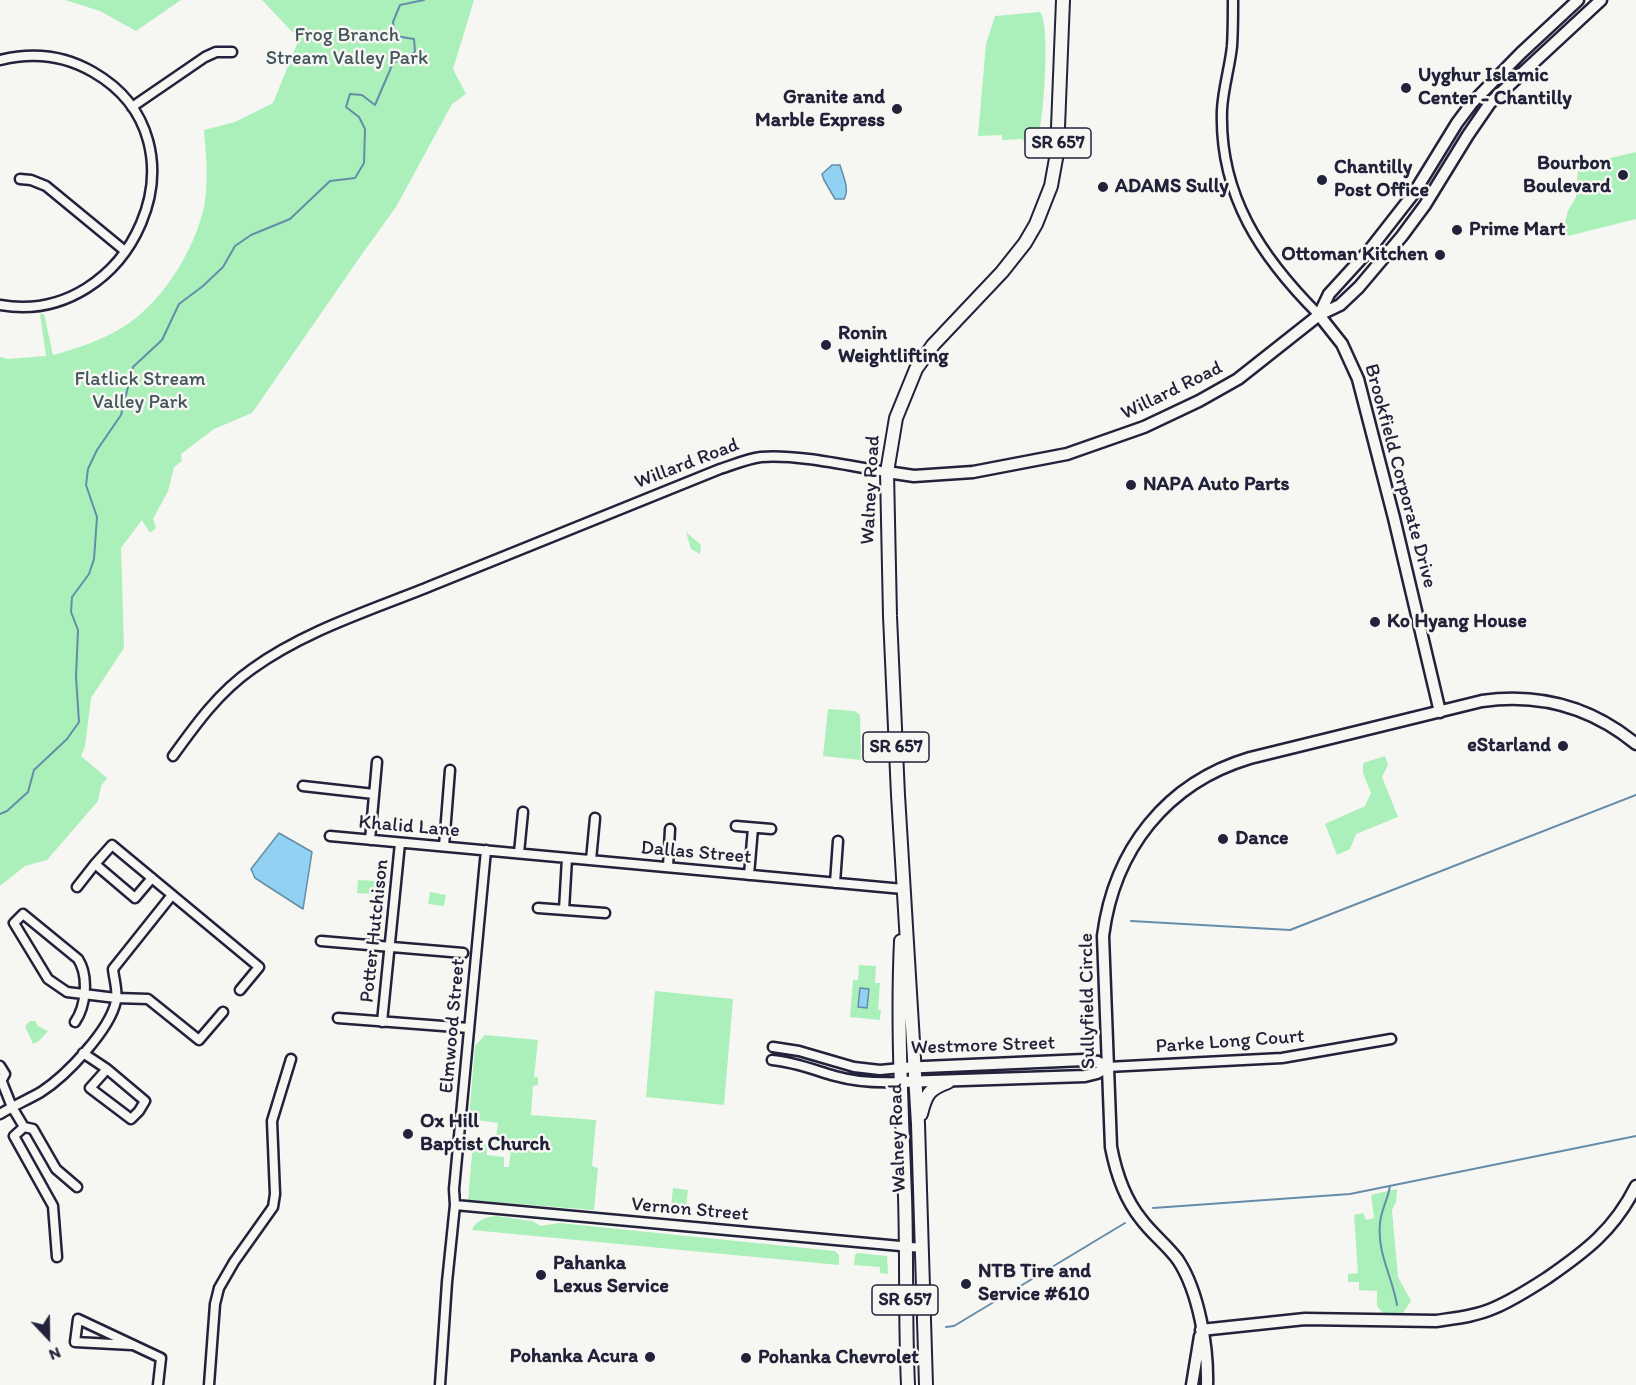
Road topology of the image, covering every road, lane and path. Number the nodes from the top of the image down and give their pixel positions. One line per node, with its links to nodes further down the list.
1 (1064, 0): 12 (main road, Walney Road / SR 657)
2 (1233, 0): 11 (street, Brookfield Corporate Drive)
3 (1578, 0): 11 (street, Willard Road)
4 (1601, 0): 11 (street, Willard Road)
5 (232, 52): 7 (street)
6 (0, 60): 7 (street)
7 (132, 107): 9 (street)
8 (21, 179): 9 (street)
9 (125, 251): 10 (street)
10 (0, 305)
11 (1318, 315): 12 (street, Willard Road); 13 (street, Brookfield Corporate Drive)
12 (887, 472): 15 (street, Willard Road); 41 (main road, Walney Road / SR 657)
13 (1440, 712): 14 (street, Sullyfield Circle); 64 (street, Sullyfield Circle)
14 (1636, 744)
15 (173, 756)
16 (377, 762): 19 (street)
17 (450, 770): 30 (street)
18 (303, 786): 19 (street)
19 (374, 794): 27 (street)
20 (523, 812): 32 (street)
21 (595, 818): 34 (street)
22 (736, 826): 23 (street)
23 (753, 828): 25 (street); 37 (street)
24 (670, 829): 36 (street)
25 (771, 829)
26 (330, 836): 27 (street, Khalid Lane)
27 (370, 840): 29 (street, Khalid Lane)
28 (838, 841): 39 (street)
29 (400, 843): 30 (street, Khalid Lane); 47 (street, Potter Hutchison)
30 (444, 846): 31 (street, Khalid Lane)
31 (486, 850): 32 (street, Dallas Street); 56 (street, Elmwood Street)
32 (519, 853): 33 (street, Dallas Street)
33 (567, 858): 34 (street, Dallas Street); 44 (street)
34 (591, 860): 36 (street, Dallas Street)
35 (95, 864): 38 (street); 38 (street); 40 (street)
36 (668, 867): 37 (street, Dallas Street)
37 (749, 874): 39 (street, Dallas Street)
38 (152, 878): 42 (street)
39 (835, 883): 41 (street, Dallas Street)
40 (77, 887)
41 (903, 889): 63 (main road, Walney Road / SR 657); 65 (main road, Walney Road / SR 657)
42 (172, 895): 49 (street); 51 (street)
43 (538, 908): 44 (street)
44 (564, 910): 45 (street)
45 (605, 913)
46 (321, 941): 47 (street)
47 (390, 947): 48 (street); 55 (street, Potter Hutchison)
48 (463, 953)
49 (240, 990)
50 (84, 995): 50 (street); 51 (street); 54 (street)
51 (117, 998): 52 (street); 59 (street)
52 (223, 1012)
53 (338, 1018): 55 (street)
54 (75, 1022)
55 (382, 1022): 56 (street)
56 (469, 1028): 77 (street, Elmwood Street)
57 (1391, 1040): 64 (street, Parke Long Court)
58 (773, 1047): 65 (street, Westmore Street)
59 (83, 1053): 66 (street); 71 (street)
60 (291, 1059): 84 (street)
61 (772, 1060): 68 (street, Westmore Street)
62 (0, 1066): 67 (street)
63 (915, 1067): 64 (street, Westmore Street); 65 (street, Westmore Street); 69 (main road, Walney Road / SR 657)
64 (1107, 1067): 70 (street, Westmore Street); 81 (street, Sullyfield Circle)
65 (901, 1068): 68 (main road, Walney Road / SR 657)
66 (107, 1069): 66 (street)
67 (1, 1082): 71 (street)
68 (901, 1082): 69 (street, Westmore Street); 78 (main road, Walney Road / SR 657)
69 (915, 1082): 70 (street, Westmore Street); 73 (main road, Walney Road / SR 657)
70 (948, 1082): 73 (main road)
71 (12, 1107): 72 (street); 74 (street)
72 (0, 1114)
73 (918, 1124): 79 (main road, Walney Road / SR 657)
74 (24, 1127): 76 (street); 80 (street)
75 (1636, 1186): 81 (street)
76 (77, 1187)
77 (455, 1205): 78 (street, Vernon Street); 85 (street, Elmwood Street)
78 (906, 1246): 79 (street, Vernon Street); 86 (main road, Walney Road / SR 657)
79 (922, 1248): 87 (main road, Walney Road / SR 657)
80 (57, 1257)
81 (1201, 1330): 88 (street, Sullyfield Circle); 89 (street, Sullyfield Circle)
82 (132, 1345): 82 (street); 83 (street)
83 (158, 1385)
84 (209, 1385)
85 (440, 1385)
86 (908, 1385)
87 (926, 1385)
88 (1192, 1385)
89 (1207, 1385)

